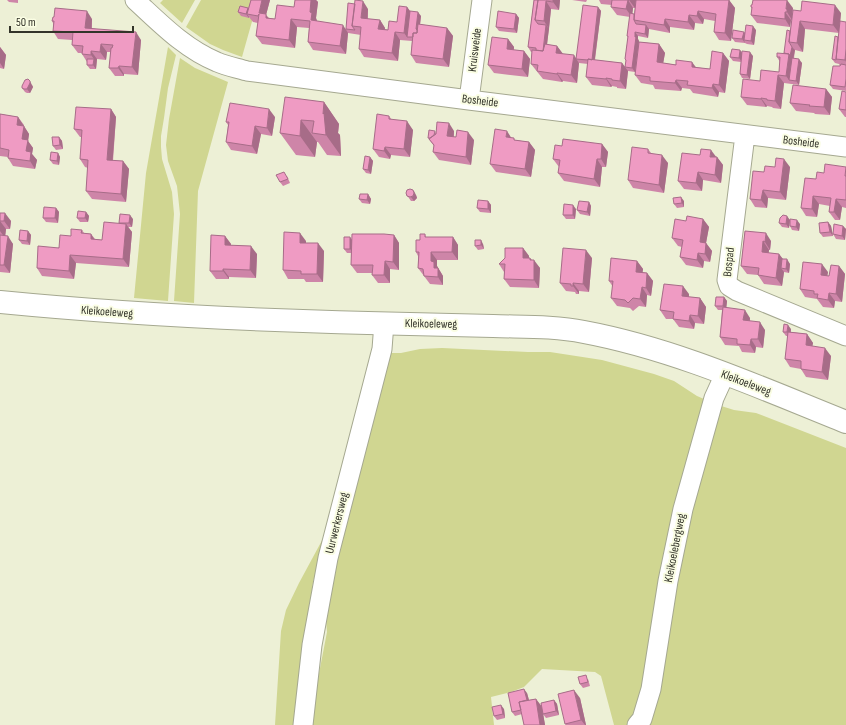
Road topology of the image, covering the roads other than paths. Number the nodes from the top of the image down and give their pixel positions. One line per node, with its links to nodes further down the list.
1 (135, 0): 3 (street, Bosheide)
2 (482, 0): 3 (street, Kruisweide)
3 (469, 100): 4 (street, Bosheide)
4 (745, 135): 5 (street, Bosheide); 8 (street, Bospad)
5 (846, 147)
6 (0, 302): 7 (street, Kleikoeleweg)
7 (384, 323): 9 (street, Kleikoeleweg); 11 (street, Uurwerkersweg)
8 (846, 336)
9 (725, 374): 10 (street, Kleikoeleweg); 12 (street, Kleikoelebergweg)
10 (846, 421)
11 (303, 725)
12 (637, 725)

